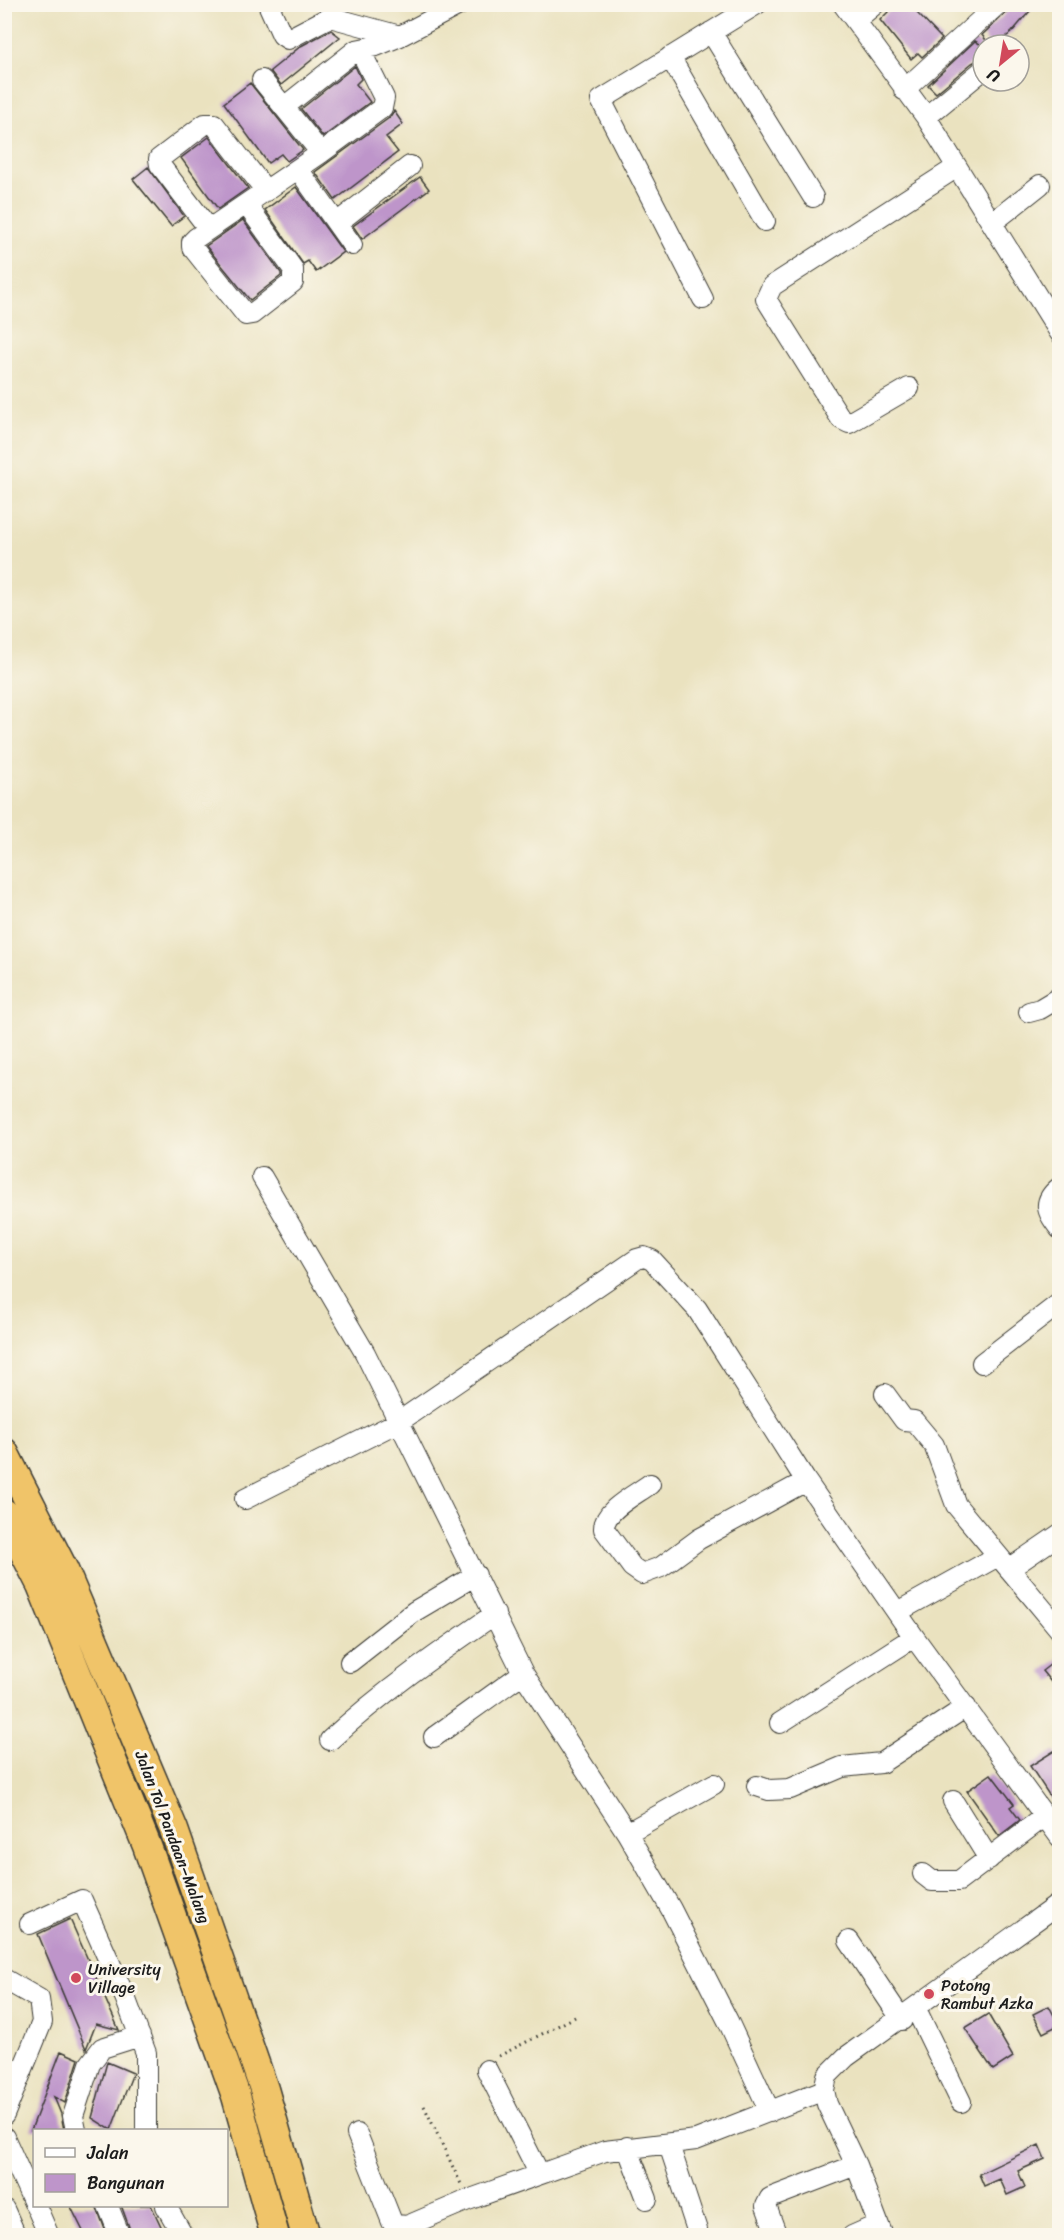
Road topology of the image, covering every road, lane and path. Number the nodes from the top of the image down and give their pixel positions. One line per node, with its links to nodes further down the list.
1 (268, 4): 9 (street)
2 (461, 4): 9 (street)
3 (757, 4): 8 (street)
4 (843, 4): 7 (street)
5 (875, 4): 7 (street)
6 (998, 4): 14 (street)
7 (856, 20): 14 (street)
8 (711, 32): 11 (street); 23 (street)
9 (400, 36): 10 (street)
10 (360, 50): 15 (street); 17 (street)
11 (670, 57): 25 (street); 30 (street)
12 (262, 80): 15 (street)
13 (971, 80): 16 (street)
14 (904, 90): 16 (street)
15 (284, 107): 17 (street)
16 (926, 117): 19 (street)
17 (321, 153): 20 (street)
18 (410, 166): 26 (street)
19 (957, 167): 27 (street); 32 (street)
20 (298, 169): 22 (street); 26 (street)
21 (1040, 185): 27 (street)
22 (266, 191): 24 (street); 28 (street)
23 (813, 197)
24 (246, 204): 28 (street); 28 (street)
25 (765, 221)
26 (337, 223): 29 (street)
27 (992, 223): 31 (street)
28 (209, 229)
29 (352, 245)
30 (703, 299)
31 (1059, 333)
32 (909, 388)
33 (1059, 997): 34 (street)
34 (1029, 1012)
35 (262, 1177): 41 (street)
36 (1059, 1187): 37 (street)
37 (1059, 1229)
38 (1059, 1303): 39 (street)
39 (982, 1363)
40 (885, 1394): 48 (street)
41 (400, 1421): 43 (street); 45 (street); 49 (street)
42 (4, 1452): 103 (highway, Jalan Tol Pandaan–Malang)
43 (806, 1481): 44 (street); 50 (street)
44 (650, 1484)
45 (245, 1499)
46 (4, 1513): 102 (highway, Jalan Tol Pandaan–Malang)
47 (1059, 1534): 48 (street)
48 (1004, 1562): 50 (street); 52 (street)
49 (476, 1575): 51 (street); 54 (street)
50 (899, 1611): 53 (street)
51 (495, 1614): 55 (street); 59 (street)
52 (1059, 1630)
53 (914, 1637): 56 (street); 57 (street)
54 (350, 1662)
55 (523, 1673): 58 (street); 64 (street)
56 (966, 1707): 61 (street); 63 (street)
57 (780, 1723)
58 (434, 1737)
59 (330, 1740)
60 (714, 1784): 64 (street)
61 (757, 1786)
62 (953, 1801): 66 (street)
63 (1045, 1816): 65 (street); 66 (street)
64 (627, 1833): 79 (street)
65 (1059, 1837)
66 (989, 1859): 67 (street)
67 (923, 1874)
68 (1059, 1903): 72 (street)
69 (30, 1924): 74 (street)
70 (849, 1941): 72 (street)
71 (4, 1979): 80 (street)
72 (909, 2014): 76 (street); 77 (street)
73 (578, 2016): 75 (path)
74 (140, 2036): 81 (street); 82 (street)
75 (487, 2070): 88 (street)
76 (824, 2090): 79 (street); 87 (street)
77 (961, 2102)
78 (424, 2106): 89 (path)
79 (770, 2112): 85 (street)
80 (4, 2115)
81 (76, 2129)
82 (146, 2129)
83 (357, 2134): 89 (street)
84 (4, 2137): 91 (street)
85 (669, 2145): 86 (street); 96 (street)
86 (627, 2147): 88 (street); 90 (street)
87 (856, 2165): 97 (street); 104 (street)
88 (539, 2173): 89 (street)
89 (468, 2199)
90 (647, 2199)
91 (33, 2200)
92 (36, 2207): 99 (street)
93 (109, 2207): 100 (street)
94 (167, 2207): 101 (street)
95 (4, 2209): 98 (street)
96 (697, 2230)
97 (868, 2232)
98 (16, 2235)
99 (49, 2235)
100 (120, 2235)
101 (183, 2235)
102 (275, 2235)
103 (306, 2235)
104 (777, 2235)

